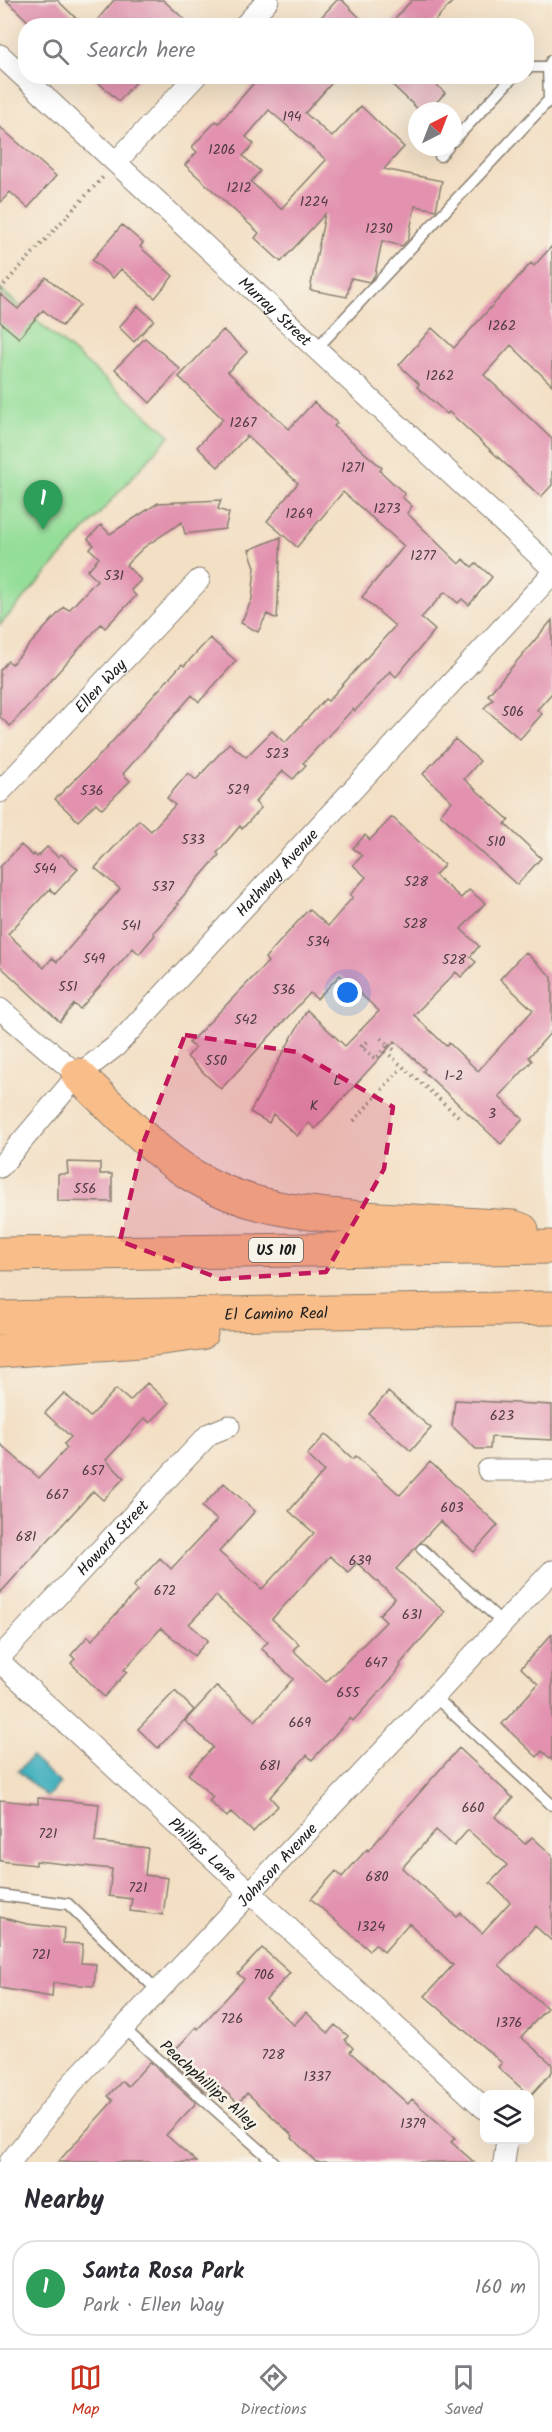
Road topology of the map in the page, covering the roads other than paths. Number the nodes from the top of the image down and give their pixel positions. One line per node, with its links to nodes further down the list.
1 (268, 0): 2 (street)
2 (251, 18)
3 (0, 55): 6 (street, Murray Street)
4 (550, 64): 5 (lane); 12 (lane)
5 (534, 67)
6 (18, 72)
7 (31, 84): 11 (street, Murray Street)
8 (189, 84): 11 (street)
9 (506, 84): 10 (lane)
10 (462, 131)
11 (116, 162): 12 (street, Murray Street)
12 (316, 350): 13 (street, Murray Street)
13 (552, 568)
14 (552, 574): 18 (street, Hathway Avenue)
15 (199, 579): 16 (street, Ellen Way)
16 (0, 792)
17 (0, 1009): 18 (street)
18 (78, 1076): 19 (street, Hathway Avenue); 20 (highway)
19 (0, 1167)
20 (552, 1241)
21 (552, 1247): 22 (highway, US 101)
22 (0, 1254)
23 (552, 1308): 24 (highway, El Camino Real)
24 (318, 1313): 25 (highway, El Camino Real); 26 (highway)
25 (0, 1318)
26 (0, 1351)
27 (230, 1426): 33 (street, Howard Street)
28 (488, 1470): 29 (street)
29 (552, 1470)
30 (422, 1549): 32 (lane)
31 (552, 1571): 32 (street, Johnson Avenue)
32 (503, 1623): 35 (street, Johnson Avenue)
33 (0, 1657)
34 (0, 1662): 37 (street, Phillips Lane)
35 (434, 1696): 36 (lane); 37 (street, Johnson Avenue)
36 (552, 1805)
37 (251, 1891): 39 (street, Johnson Avenue); 41 (street, Phillips Lane)
38 (0, 1896): 39 (lane)
39 (158, 1992): 40 (street, Johnson Avenue)
40 (123, 2028): 43 (street, Johnson Avenue); 44 (lane, Peachphillips Alley)
41 (480, 2104)
42 (506, 2144): 45 (street)
43 (10, 2162)
44 (274, 2162)
45 (504, 2162)

